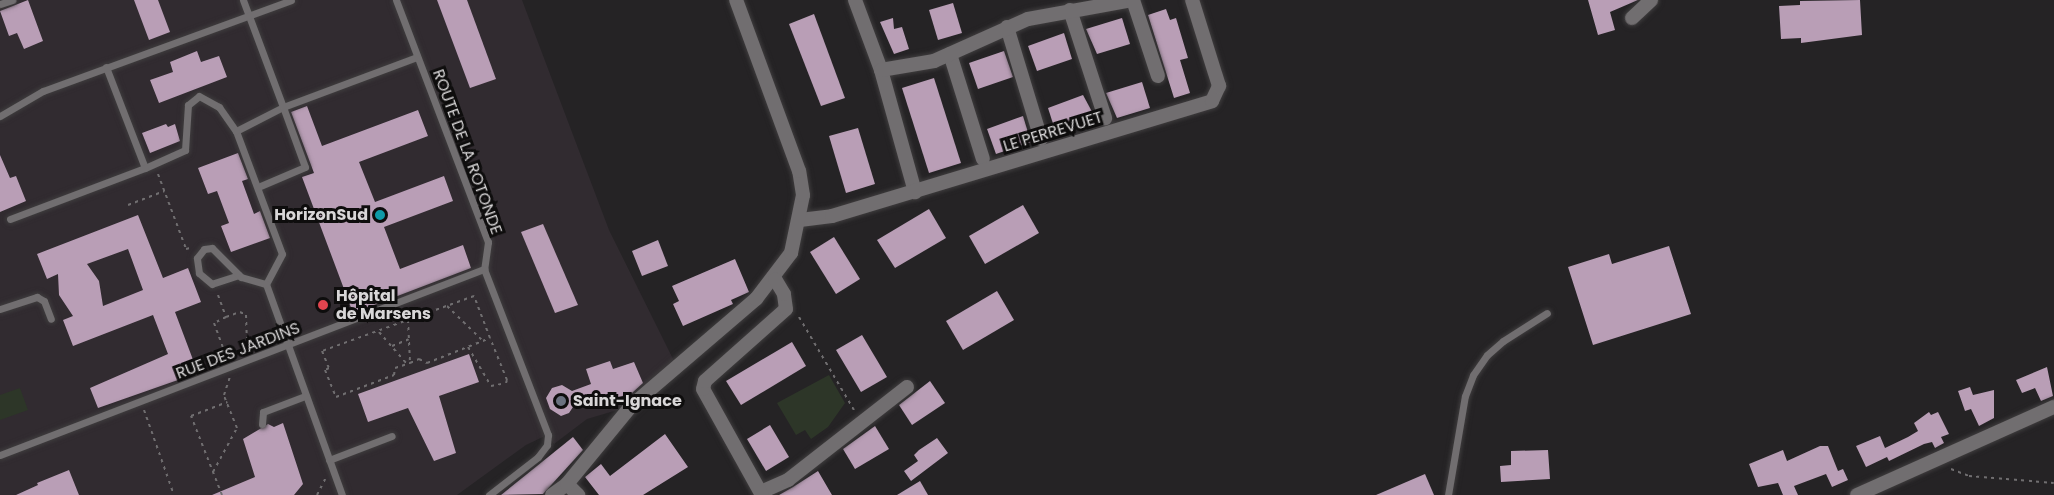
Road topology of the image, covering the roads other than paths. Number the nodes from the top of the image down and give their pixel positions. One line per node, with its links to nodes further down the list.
1 (12, 0): 10 (lane)
2 (243, 0): 12 (lane)
3 (291, 0): 12 (lane)
4 (396, 0): 16 (lane, ROUTE DE LA ROTONDE)
5 (736, 0): 30 (street)
6 (855, 0): 18 (street)
7 (1133, 0): 11 (street); 19 (street)
8 (1192, 0): 28 (street, LE PERREVUET)
9 (1651, 0): 13 (street)
10 (0, 4)
11 (1070, 10): 14 (street); 22 (street)
12 (249, 15): 17 (lane); 20 (lane)
13 (1632, 18)
14 (1007, 27): 15 (street); 24 (street)
15 (950, 54): 18 (street); 25 (street)
16 (417, 57): 20 (lane); 31 (lane, ROUTE DE LA ROTONDE)
17 (106, 67): 21 (lane); 26 (lane)
18 (881, 70): 28 (street)
19 (1158, 76)
20 (283, 107): 23 (lane); 27 (lane)
21 (0, 116)
22 (1105, 118)
23 (236, 131): 26 (lane); 27 (lane)
24 (1041, 139)
25 (983, 159)
26 (145, 168): 29 (lane)
27 (258, 187): 34 (lane)
28 (915, 192): 30 (street, LE PERREVUET)
29 (10, 219)
30 (800, 220): 33 (street)
31 (484, 269): 38 (lane, RUE DES JARDINS); 49 (lane, ROUTE DE LA ROTONDE)
32 (239, 275): 32 (lane); 34 (lane)
33 (775, 279): 46 (street); 47 (street)
34 (266, 284): 38 (lane)
35 (0, 309): 37 (lane)
36 (1547, 313): 52 (lane)
37 (51, 319)
38 (288, 348): 40 (lane); 44 (lane, RUE DES JARDINS)
39 (907, 387): 47 (street)
40 (305, 396): 42 (lane); 45 (lane)
41 (2054, 407): 53 (street)
42 (262, 424)
43 (392, 436): 45 (lane)
44 (0, 455)
45 (330, 463): 48 (lane)
46 (567, 484): 50 (street); 51 (street)
47 (762, 494)
48 (342, 495)
49 (489, 495)
50 (552, 495)
51 (578, 495)
52 (1448, 495)
53 (1857, 495)

